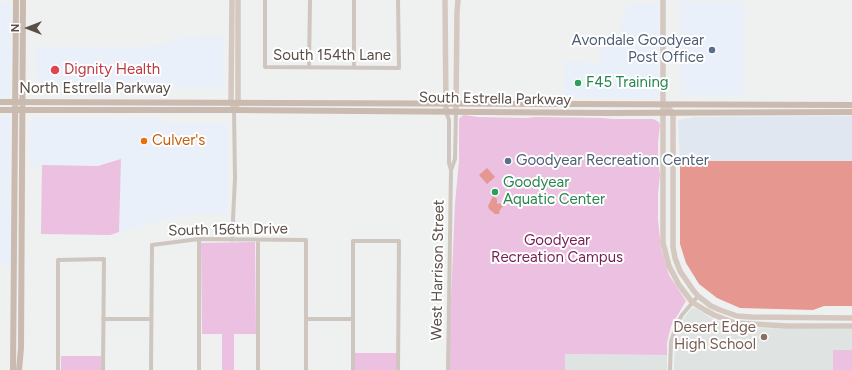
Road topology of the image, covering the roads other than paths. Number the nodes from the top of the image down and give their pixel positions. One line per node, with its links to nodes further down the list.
1 (232, 0): 20 (street)
2 (238, 0): 20 (street)
3 (265, 0): 14 (street, South 154th Lane)
4 (310, 0): 14 (street)
5 (354, 0): 15 (street)
6 (398, 0): 15 (street, South 154th Lane)
7 (445, 0): 12 (street, West Harrison Street)
8 (458, 0): 13 (street, West Harrison Street)
9 (664, 0): 24 (street)
10 (16, 1): 11 (main road); 18 (main road)
11 (23, 1): 16 (main road)
12 (446, 43): 13 (street); 21 (street, West Harrison Street)
13 (457, 43): 22 (street, West Harrison Street)
14 (309, 67): 15 (street, South 154th Lane)
15 (354, 67)
16 (22, 101): 18 (main road, North Estrella Parkway); 19 (main road, North Estrella Parkway); 29 (main road)
17 (0, 102): 18 (main road, North Estrella Parkway)
18 (15, 102): 28 (main road)
19 (125, 102): 20 (main road, North Estrella Parkway); 30 (main road)
20 (235, 103): 21 (main road, South Estrella Parkway); 31 (street)
21 (446, 103): 22 (main road, South Estrella Parkway); 32 (street, West Harrison Street)
22 (456, 103): 23 (main road, South Estrella Parkway); 33 (street, West Harrison Street)
23 (563, 103): 24 (main road, South Estrella Parkway); 36 (main road)
24 (664, 104): 25 (main road, South Estrella Parkway); 37 (street); 38 (street)
25 (735, 105): 26 (main road, South Estrella Parkway); 34 (main road); 39 (main road)
26 (852, 105)
27 (0, 110): 28 (main road, North Estrella Parkway)
28 (14, 110): 29 (main road, North Estrella Parkway); 41 (main road)
29 (22, 110): 30 (main road, North Estrella Parkway); 42 (main road)
30 (125, 110): 31 (main road, North Estrella Parkway)
31 (234, 110): 32 (main road, South Estrella Parkway); 46 (street)
32 (446, 112): 33 (main road, South Estrella Parkway); 40 (street, West Harrison Street)
33 (456, 112): 36 (main road, South Estrella Parkway); 40 (street, West Harrison Street)
34 (766, 112): 35 (main road, South Estrella Parkway); 39 (main road, South Estrella Parkway)
35 (852, 112)
36 (537, 113): 37 (main road, South Estrella Parkway)
37 (664, 113): 38 (main road, South Estrella Parkway); 44 (street)
38 (673, 113): 39 (main road, South Estrella Parkway); 43 (street)
39 (706, 113)
40 (451, 170): 68 (street, West Harrison Street)
41 (14, 214): 42 (main road); 58 (main road)
42 (22, 214): 59 (main road)
43 (673, 218): 44 (street); 48 (street)
44 (663, 228): 49 (street)
45 (199, 239): 46 (street, South 156th Drive); 54 (street, South 156th Drive); 63 (street)
46 (232, 240): 47 (street, South 156th Drive)
47 (258, 240): 51 (street, South 156th Drive); 64 (street)
48 (698, 296): 49 (street); 50 (street)
49 (692, 302): 56 (street); 69 (street)
50 (763, 317): 52 (street); 56 (street)
51 (306, 318): 55 (street); 65 (street)
52 (852, 318)
53 (103, 319): 54 (street); 60 (street); 61 (street)
54 (151, 319): 62 (street)
55 (353, 319): 66 (street); 67 (street)
56 (735, 323): 57 (street)
57 (852, 326)
58 (13, 370)
59 (19, 370)
60 (58, 370)
61 (103, 370)
62 (151, 370)
63 (199, 370)
64 (258, 370)
65 (306, 370)
66 (353, 370)
67 (398, 370)
68 (448, 370)
69 (670, 370)

